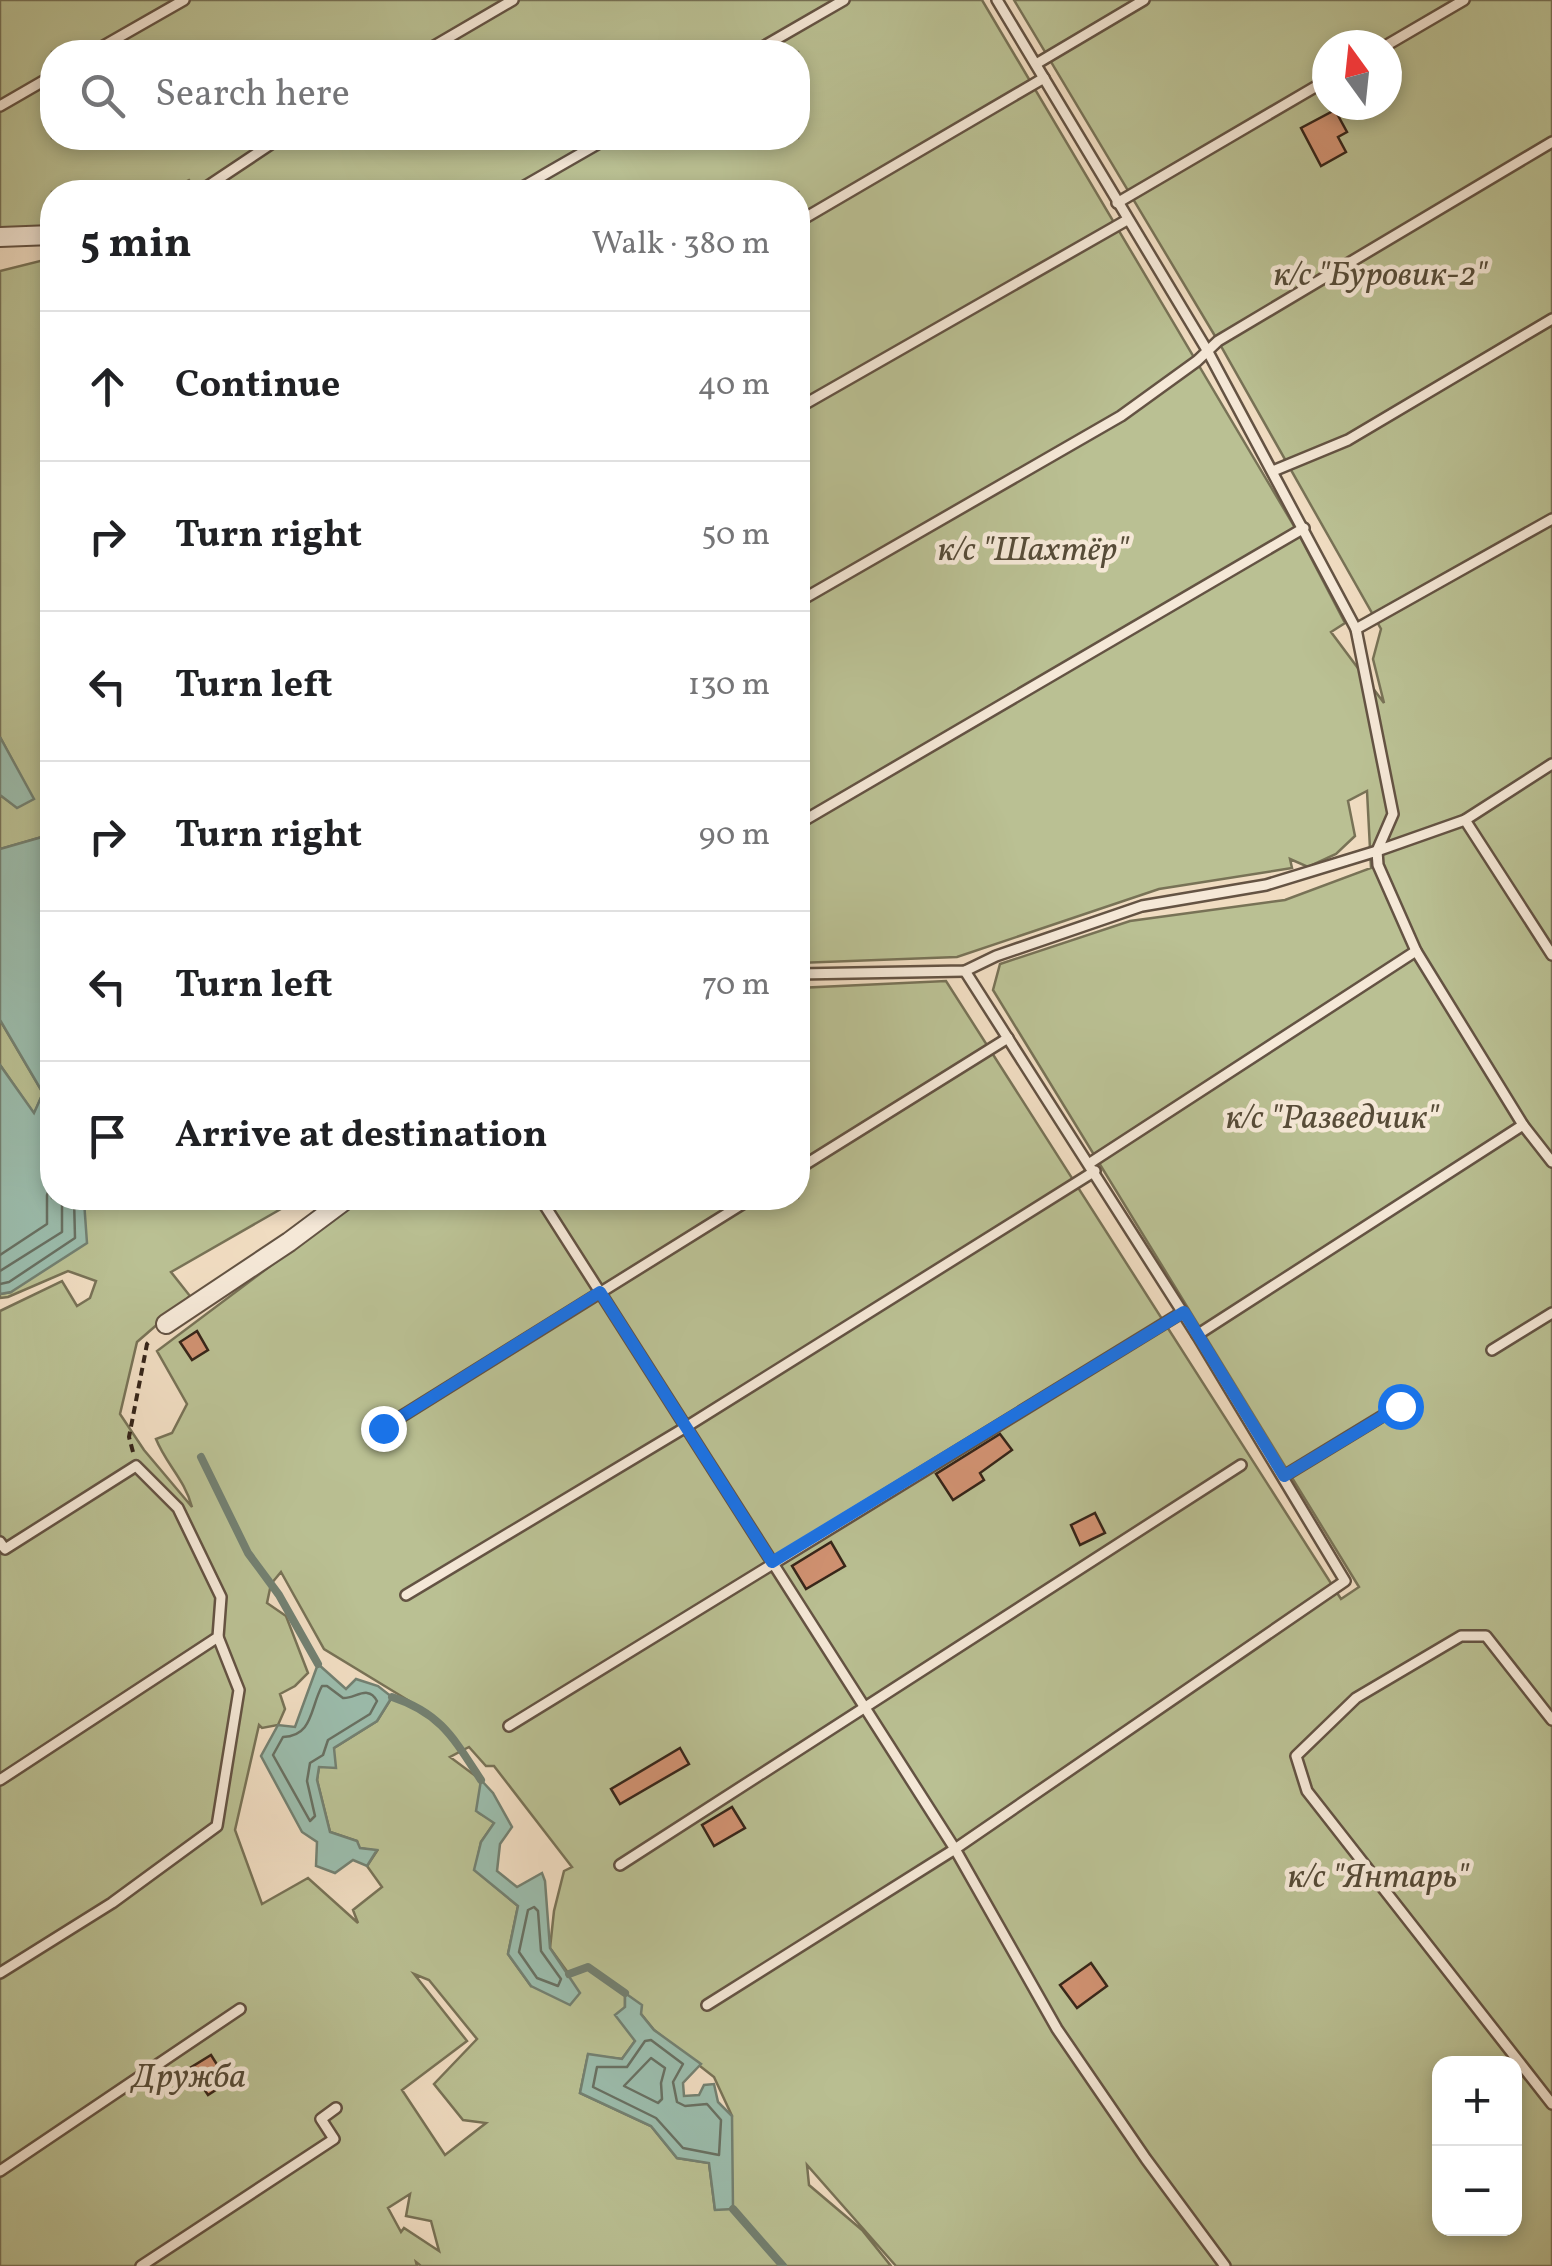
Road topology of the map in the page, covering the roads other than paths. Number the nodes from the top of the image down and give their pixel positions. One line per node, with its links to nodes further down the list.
1 (184, 0): 8 (lane)
2 (513, 0): 9 (lane)
3 (844, 0): 10 (lane)
4 (997, 0): 11 (lane)
5 (1144, 0): 11 (lane)
6 (1464, 0): 7 (lane)
7 (1402, 36)
8 (114, 40)
9 (445, 40)
10 (775, 40)
11 (1036, 64): 12 (lane)
12 (1044, 78): 21 (lane); 22 (lane)
13 (40, 83): 15 (lane)
14 (1312, 89): 21 (lane)
15 (0, 106)
16 (1552, 142): 27 (lane)
17 (262, 150): 19 (lane)
18 (587, 150): 20 (lane)
19 (217, 180)
20 (535, 180)
21 (1117, 203): 23 (lane)
22 (810, 215)
23 (1127, 220): 27 (lane); 28 (lane)
24 (40, 235): 25 (street)
25 (0, 237)
26 (1552, 318): 29 (lane)
27 (1207, 350): 29 (lane); 32 (lane)
28 (810, 401)
29 (1273, 471): 31 (lane)
30 (1552, 518): 33 (lane)
31 (1304, 528): 33 (lane); 35 (lane)
32 (810, 595)
33 (1356, 628): 37 (lane)
34 (1552, 764): 36 (lane)
35 (810, 817)
36 (1465, 820): 37 (lane); 39 (lane)
37 (1377, 850): 38 (lane); 40 (lane)
38 (1416, 950): 43 (lane); 46 (lane)
39 (1552, 955)
40 (965, 971): 41 (lane); 42 (lane)
41 (810, 974)
42 (1008, 1038): 44 (lane); 46 (lane)
43 (1523, 1124): 45 (lane); 54 (lane)
44 (810, 1162)
45 (1552, 1162)
46 (1092, 1167): 51 (lane); 57 (lane)
47 (332, 1210): 53 (street)
48 (548, 1210): 50 (lane)
49 (733, 1210): 50 (lane)
50 (600, 1292): 57 (lane); 58 (lane)
51 (1184, 1312): 54 (lane); 62 (lane)
52 (1552, 1313): 55 (lane)
53 (166, 1324)
54 (1197, 1334): 60 (lane)
55 (1492, 1350)
56 (1400, 1406): 60 (lane)
57 (686, 1427): 62 (lane); 63 (lane)
58 (383, 1428)
59 (1241, 1465): 65 (lane)
60 (1284, 1476): 69 (lane)
61 (2, 1548): 64 (lane)
62 (772, 1562): 65 (lane); 67 (lane)
63 (406, 1596)
64 (218, 1637): 68 (lane); 71 (lane)
65 (866, 1708): 69 (lane); 70 (lane)
66 (1552, 1720): 74 (lane)
67 (510, 1726)
68 (0, 1780)
69 (955, 1849): 72 (lane); 78 (lane)
70 (620, 1865)
71 (0, 1973)
72 (707, 2006)
73 (240, 2009): 76 (lane)
74 (1552, 2104)
75 (336, 2108): 77 (lane)
76 (0, 2171)
77 (141, 2266)
78 (1224, 2266)

